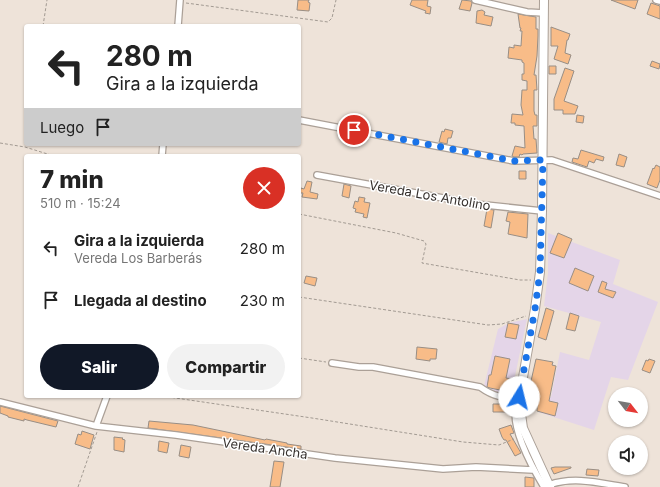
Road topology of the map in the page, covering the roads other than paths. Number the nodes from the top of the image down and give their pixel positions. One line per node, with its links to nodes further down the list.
1 (474, 0): 6 (street)
2 (544, 0): 6 (main road)
3 (656, 0): 5 (street)
4 (180, 1): 7 (street)
5 (660, 1)
6 (544, 13): 9 (main road)
7 (178, 24)
8 (301, 120): 9 (street)
9 (543, 160): 11 (street); 12 (main road)
10 (317, 175): 12 (street, Vereda Los Antolino)
11 (660, 196)
12 (542, 211): 15 (main road)
13 (332, 364): 15 (street)
14 (106, 398): 17 (street)
15 (519, 398): 18 (street); 19 (main road)
16 (0, 402): 17 (street, Vereda Ancha)
17 (96, 426): 18 (street, Vereda Ancha)
18 (533, 470): 19 (street)
19 (548, 486): 20 (street)
20 (625, 487)

